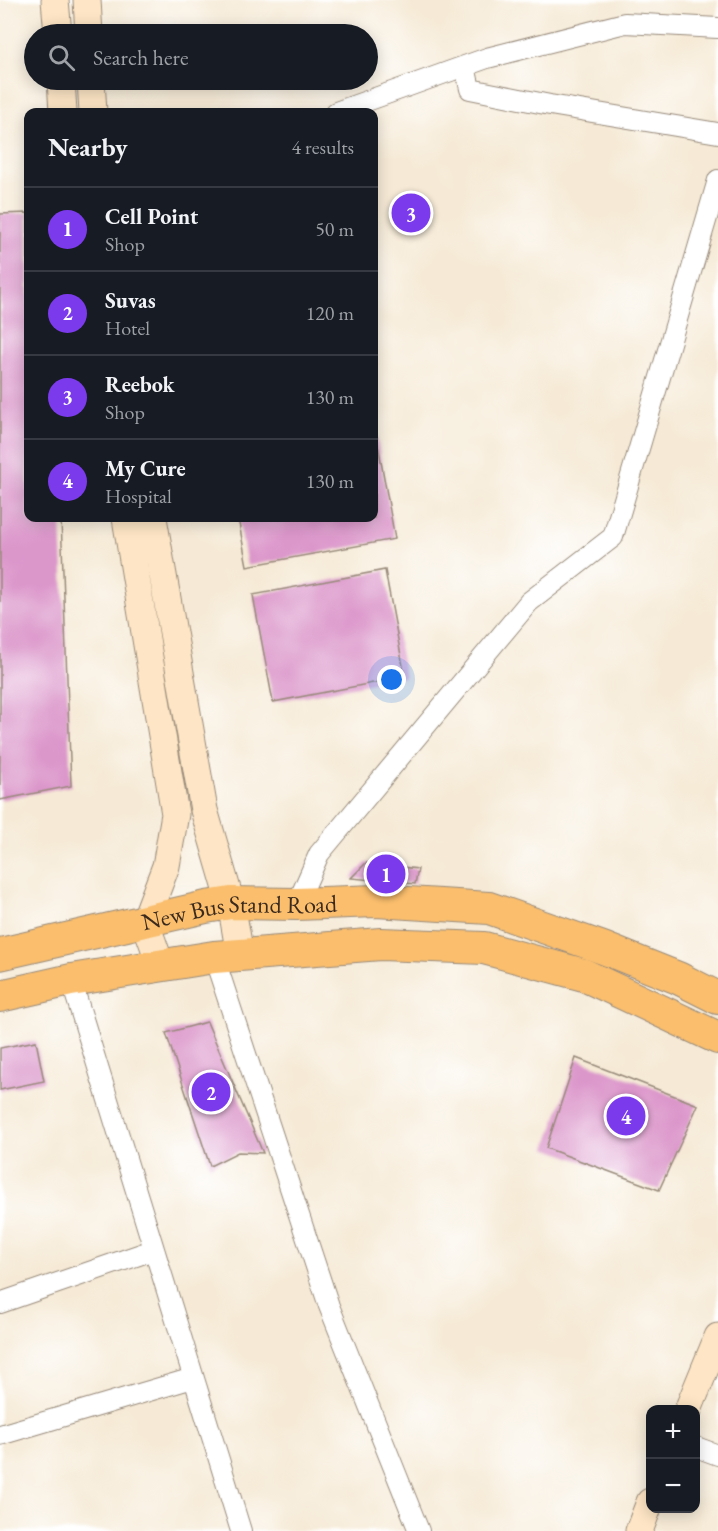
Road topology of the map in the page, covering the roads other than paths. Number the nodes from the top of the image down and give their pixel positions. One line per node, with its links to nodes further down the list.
1 (55, 0): 3 (main road)
2 (87, 0): 4 (main road)
3 (57, 24)
4 (88, 24)
5 (718, 28): 6 (street)
6 (465, 66): 11 (street); 12 (street)
7 (62, 90): 9 (main road)
8 (92, 90): 10 (main road)
9 (63, 108)
10 (93, 108)
11 (347, 108)
12 (718, 132)
13 (718, 180): 17 (street)
14 (127, 522): 18 (main road)
15 (154, 522): 16 (main road)
16 (231, 903): 17 (main road, New Bus Stand Road); 18 (main road, New Bus Stand Road); 20 (main road)
17 (297, 904): 24 (main road, New Bus Stand Road)
18 (145, 921): 19 (main road, New Bus Stand Road); 21 (main road)
19 (0, 954)
20 (227, 956): 21 (main road, New Bus Stand Road); 25 (main road, New Bus Stand Road); 36 (street)
21 (161, 966): 22 (main road, New Bus Stand Road)
22 (71, 980): 23 (main road, New Bus Stand Road); 26 (street)
23 (0, 996)
24 (718, 998)
25 (718, 1038)
26 (153, 1250): 27 (street); 29 (street)
27 (0, 1303)
28 (718, 1337): 30 (main road)
29 (193, 1378): 31 (street); 35 (street)
30 (690, 1405)
31 (0, 1435)
32 (700, 1449): 33 (street)
33 (718, 1455)
34 (646, 1513): 37 (main road)
35 (241, 1531)
36 (419, 1531)
37 (639, 1531)

